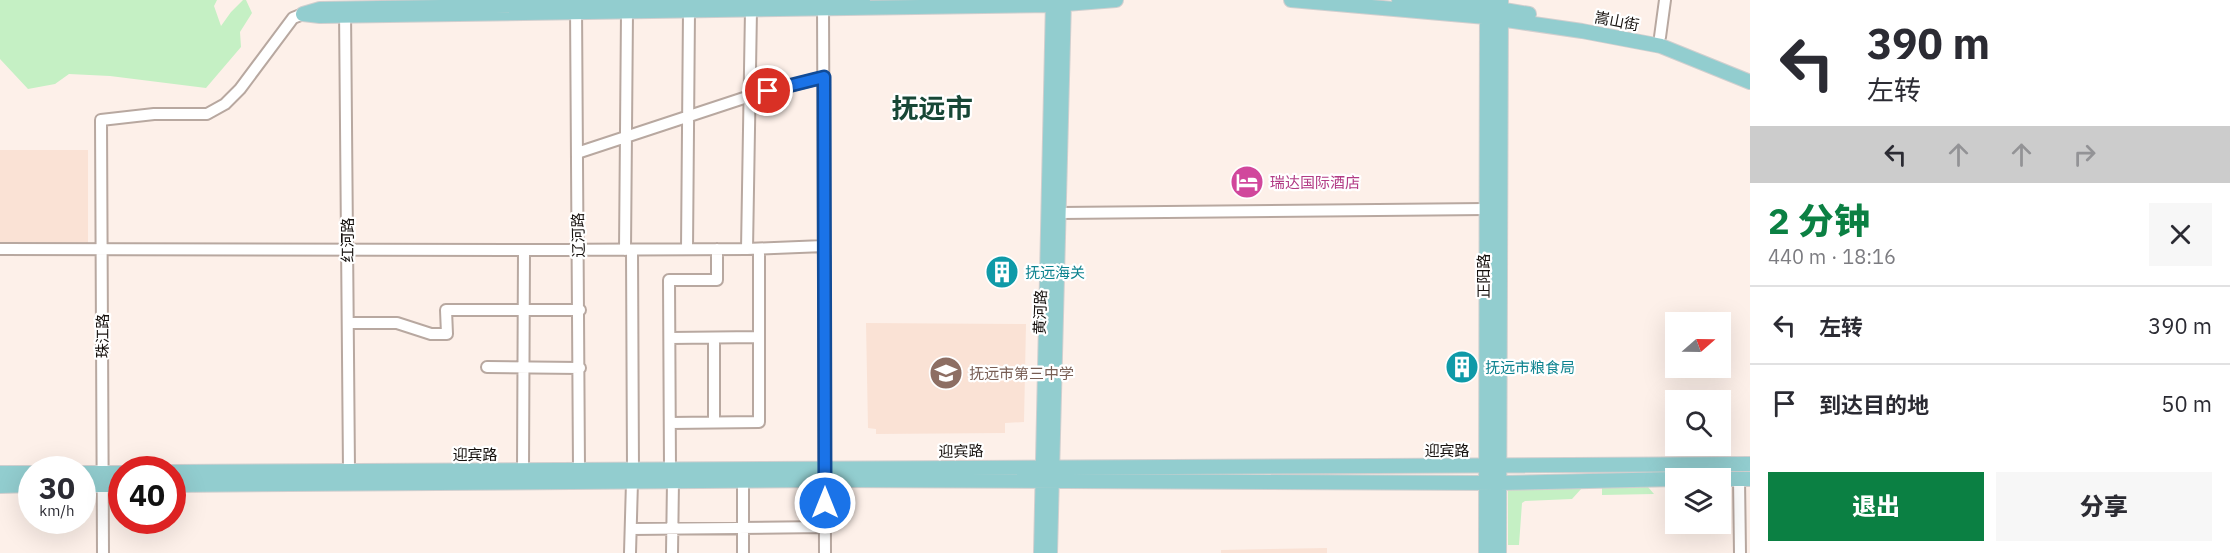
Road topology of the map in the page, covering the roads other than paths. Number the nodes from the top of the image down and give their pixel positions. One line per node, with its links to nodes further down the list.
1 (863, 0): 6 (main road)
2 (1116, 0): 7 (main road)
3 (1291, 0): 9 (main road, 嵩山街)
4 (1399, 0): 9 (main road, 嵩山街)
5 (1665, 0): 15 (street)
6 (823, 3): 7 (main road); 8 (main road); 10 (main road); 17 (street)
7 (1059, 3): 24 (main road, 黄河路); 55 (main road, 黄河路)
8 (576, 6): 12 (main road); 13 (main road); 22 (street, 辽河路)
9 (1494, 9): 15 (main road, 嵩山街); 18 (main road, 嵩山街); 23 (main road, 正阳路); 48 (main road, 正阳路)
10 (751, 10): 11 (main road); 19 (street)
11 (689, 11): 13 (main road); 20 (street)
12 (345, 12): 14 (main road); 32 (street, 红河路)
13 (627, 12): 21 (street)
14 (298, 16): 27 (street, 珠江路)
15 (1660, 38): 16 (main road, 嵩山街)
16 (1750, 73)
17 (824, 77): 19 (street); 25 (street)
18 (1750, 82)
19 (750, 96): 20 (street); 30 (street)
20 (689, 115): 21 (street); 28 (street)
21 (626, 136): 22 (street); 35 (street)
22 (577, 153): 34 (street, 辽河路)
23 (1486, 209): 24 (street); 48 (main road, 正阳路)
24 (1060, 213): 55 (main road, 黄河路)
25 (824, 246): 31 (street); 58 (street)
26 (0, 249): 27 (street)
27 (101, 249): 32 (street); 61 (street, 珠江路)
28 (687, 249): 29 (street); 35 (street)
29 (717, 249): 30 (street); 40 (street)
30 (747, 249): 31 (street)
31 (759, 249): 39 (street)
32 (347, 250): 33 (street); 38 (street, 红河路)
33 (524, 250): 34 (street); 36 (street)
34 (578, 250): 35 (street); 37 (street, 辽河路)
35 (628, 250): 56 (street)
36 (524, 309): 37 (street); 38 (street); 43 (street)
37 (580, 310): 44 (street, 辽河路)
38 (348, 323): 51 (street, 红河路)
39 (759, 337): 41 (street); 45 (street)
40 (670, 338): 41 (street); 46 (street)
41 (714, 338): 45 (street)
42 (487, 367): 43 (street)
43 (525, 368): 44 (street); 49 (street)
44 (580, 368): 50 (street, 辽河路)
45 (714, 422): 46 (street)
46 (670, 423): 57 (street)
47 (1750, 464): 48 (main road, 迎宾路)
48 (1492, 466): 55 (main road, 迎宾路); 67 (main road, 正阳路)
49 (523, 470): 50 (main road, 迎宾路); 51 (main road, 迎宾路)
50 (579, 470): 56 (main road, 迎宾路)
51 (349, 471): 52 (main road, 迎宾路)
52 (186, 472)
53 (0, 473): 54 (main road)
54 (18, 473)
55 (1047, 474): 58 (main road, 迎宾路); 67 (main road, 迎宾路); 80 (main road, 黄河路); 81 (main road, 黄河路)
56 (633, 475): 57 (main road, 迎宾路); 69 (main road, 迎宾路); 72 (street)
57 (671, 475): 58 (main road, 迎宾路); 66 (main road, 迎宾路); 73 (street)
58 (825, 475): 66 (main road, 迎宾路); 71 (street)
59 (96, 477): 61 (main road)
60 (108, 477): 61 (main road)
61 (102, 479): 64 (main road); 65 (main road); 75 (street, 珠江路)
62 (1665, 479): 67 (main road, 迎宾路)
63 (1745, 479): 84 (street)
64 (96, 481)
65 (108, 481)
66 (743, 481): 74 (street)
67 (1492, 483): 82 (main road, 正阳路); 83 (main road, 正阳路)
68 (18, 485): 70 (main road)
69 (186, 485)
70 (0, 486)
71 (825, 527): 74 (street); 79 (street)
72 (631, 529): 73 (street); 76 (street)
73 (672, 529): 74 (street); 77 (street)
74 (743, 529): 78 (street)
75 (103, 553)
76 (630, 553)
77 (672, 553)
78 (743, 553)
79 (825, 553)
80 (1041, 553)
81 (1050, 553)
82 (1486, 553)
83 (1499, 553)
84 (1740, 553)

